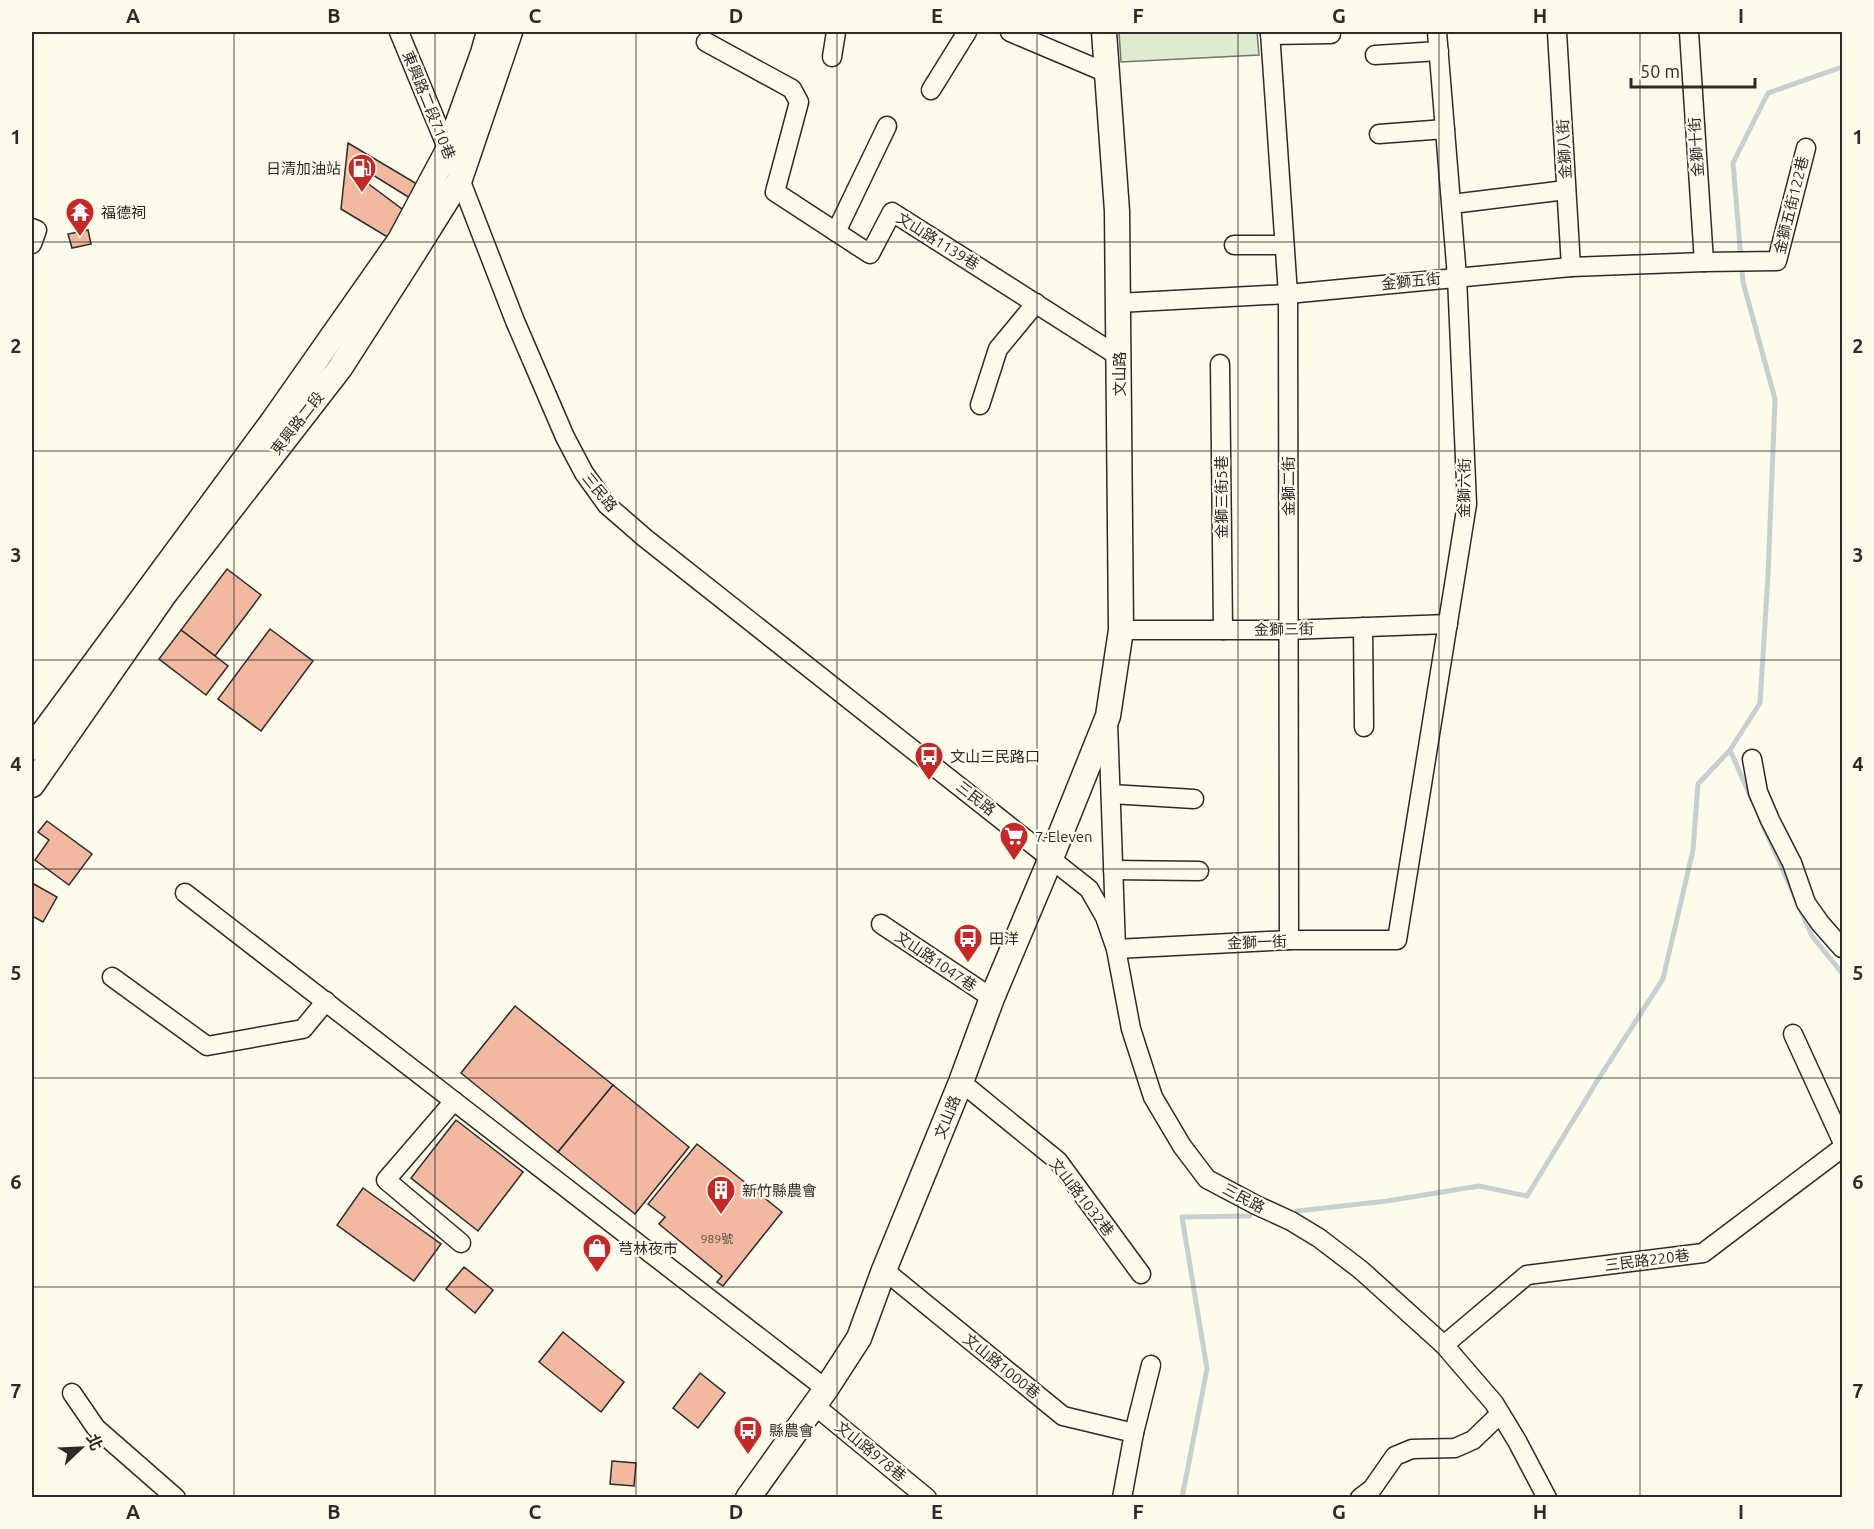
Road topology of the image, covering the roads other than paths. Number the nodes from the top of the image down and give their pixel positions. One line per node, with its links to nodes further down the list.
1 (399, 32): 23 (street, 東興路二段710巷)
2 (489, 32): 23 (main road, 東興路二段)
3 (510, 32): 24 (main road, 東興路二段)
4 (836, 32): 16 (street)
5 (967, 32): 18 (street)
6 (1010, 32): 17 (street)
7 (1104, 32): 17 (main road, 文山路)
8 (1437, 32): 14 (street, 金獅六街)
9 (1557, 32): 25 (street, 金獅八街)
10 (1689, 32): 32 (street, 金獅十街)
11 (1270, 33): 12 (street); 31 (street, 金獅二街)
12 (1331, 34)
13 (706, 42): 28 (street, 文山路1139巷)
14 (1439, 51): 15 (street); 20 (street, 金獅六街)
15 (1375, 55)
16 (832, 57)
17 (1107, 73): 37 (main road, 文山路)
18 (931, 90)
19 (886, 126): 28 (street)
20 (1445, 129): 21 (street); 26 (street, 金獅六街)
21 (1379, 134)
22 (1806, 148): 32 (street, 金獅五街122巷)
23 (448, 150): 24 (street, 東興路二段710巷); 46 (main road, 東興路二段)
24 (460, 179): 46 (main road, 東興路二段); 54 (street, 三民路)
25 (1566, 190): 26 (street); 33 (street, 金獅八街)
26 (1452, 204): 34 (street, 金獅六街)
27 (32, 228): 29 (street)
28 (836, 232): 36 (street, 文山路1139巷)
29 (32, 244)
30 (1234, 245): 31 (street)
31 (1284, 245): 35 (street, 金獅二街)
32 (1704, 262): 33 (street, 金獅五街)
33 (1571, 267): 34 (street, 金獅五街)
34 (1457, 277): 35 (street, 金獅五街); 41 (street, 金獅六街)
35 (1288, 294): 37 (street, 金獅五街); 45 (street, 金獅二街)
36 (1036, 303): 38 (street, 文山路1139巷); 40 (street)
37 (1118, 303): 38 (main road, 文山路)
38 (1118, 356): 43 (main road, 文山路)
39 (1220, 364): 44 (street, 金獅三街5巷)
40 (980, 405)
41 (1448, 624): 42 (street, 金獅三街); 60 (street, 金獅六街)
42 (1364, 627): 45 (street, 金獅三街); 48 (street)
43 (1121, 630): 44 (street, 金獅三街); 47 (main road, 文山路)
44 (1222, 630): 45 (street, 金獅三街)
45 (1287, 630): 59 (street, 金獅二街)
46 (119, 645): 49 (main road, 東興路二段); 51 (main road, 東興路二段)
47 (1108, 716): 52 (street, 文山路); 54 (main road, 文山路)
48 (1364, 727)
49 (32, 748)
50 (1752, 759): 62 (street)
51 (32, 785)
52 (1111, 794): 53 (street); 55 (street, 文山路)
53 (1194, 799)
54 (1051, 858): 61 (street, 三民路); 64 (main road, 文山路)
55 (1113, 870): 56 (street); 61 (street, 文山路)
56 (1199, 871)
57 (185, 893): 65 (street, 文山路978巷)
58 (881, 924): 64 (street, 文山路1047巷)
59 (1288, 940): 60 (street, 金獅一街); 61 (street, 金獅一街)
60 (1397, 940)
61 (1116, 948): 74 (street, 三民路)
62 (1842, 948)
63 (111, 977): 65 (street)
64 (992, 998): 67 (main road, 文山路)
65 (326, 1001): 68 (street, 文山路978巷)
66 (1793, 1034): 69 (street)
67 (961, 1082): 72 (main road, 文山路); 73 (street, 文山路1032巷)
68 (454, 1101): 71 (street); 77 (street, 文山路978巷)
69 (1842, 1141)
70 (1842, 1148): 74 (street, 三民路220巷)
71 (460, 1243)
72 (884, 1270): 77 (main road, 文山路); 79 (street, 文山路1000巷)
73 (1141, 1274)
74 (1444, 1345): 78 (street, 三民路)
75 (1151, 1365): 79 (street)
76 (72, 1393): 80 (street)
77 (820, 1397): 81 (main road, 文山路); 82 (street, 文山路978巷)
78 (1500, 1414): 84 (street); 85 (street, 三民路)
79 (1134, 1433): 83 (street)
80 (176, 1497)
81 (748, 1497)
82 (927, 1497)
83 (1122, 1497)
84 (1360, 1497)
85 (1547, 1497)

